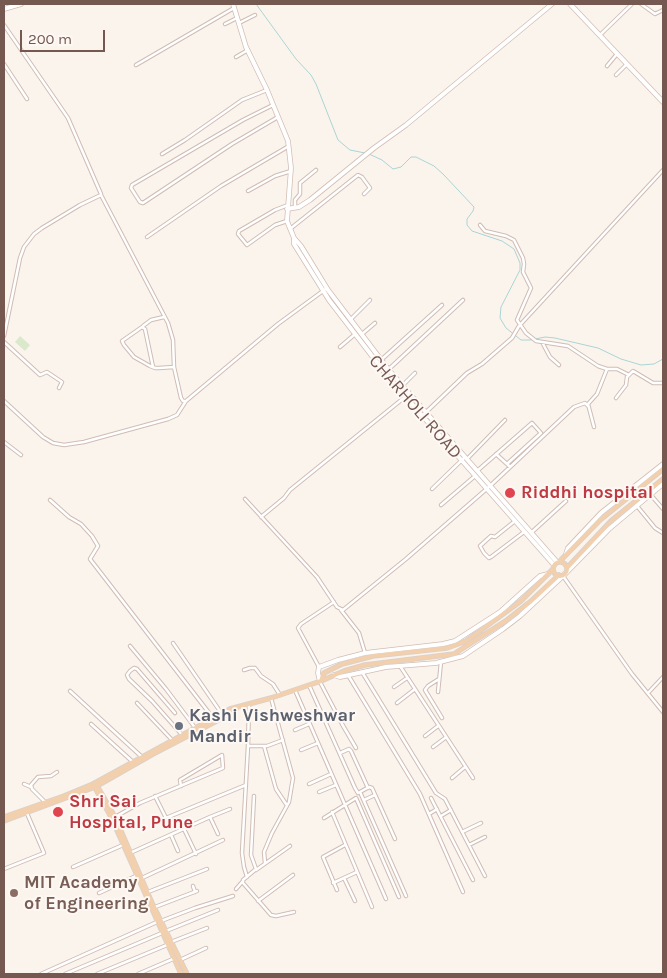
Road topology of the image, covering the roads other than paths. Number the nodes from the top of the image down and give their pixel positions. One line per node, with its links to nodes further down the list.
1 (21, 4): 7 (street)
2 (552, 4): 37 (street)
3 (570, 4): 14 (street)
4 (632, 4): 14 (street)
5 (641, 4): 8 (street)
6 (234, 6): 10 (street, CHARHOLI ROAD); 20 (street)
7 (4, 9)
8 (663, 10)
9 (255, 15): 11 (street)
10 (237, 18): 11 (street, CHARHOLI ROAD); 12 (street)
11 (239, 23): 15 (street, CHARHOLI ROAD)
12 (225, 24)
13 (4, 25): 35 (street)
14 (600, 35): 16 (street)
15 (248, 50): 17 (street); 23 (street, CHARHOLI ROAD)
16 (617, 54): 19 (street); 21 (street)
17 (236, 57)
18 (4, 64): 24 (street)
19 (627, 64): 22 (street); 25 (street)
20 (136, 65)
21 (607, 66)
22 (616, 75)
23 (266, 90): 26 (street, CHARHOLI ROAD); 29 (street)
24 (27, 98)
25 (663, 102)
26 (273, 105): 27 (street, CHARHOLI ROAD); 27 (street)
27 (278, 117): 28 (street, CHARHOLI ROAD)
28 (289, 146): 32 (street, CHARHOLI ROAD); 41 (street)
29 (162, 154)
30 (316, 170): 37 (street)
31 (663, 170): 51 (street)
32 (291, 171): 33 (street); 36 (street, CHARHOLI ROAD)
33 (248, 191)
34 (364, 194): 40 (street)
35 (101, 195): 48 (street); 55 (street)
36 (288, 207): 37 (street); 38 (street, CHARHOLI ROAD); 38 (street)
37 (294, 208)
38 (287, 221): 40 (street, CHARHOLI ROAD)
39 (480, 225): 51 (street)
40 (290, 229): 42 (street, CHARHOLI ROAD)
41 (147, 237)
42 (294, 238): 43 (street, CHARHOLI ROAD); 44 (street, CHARHOLI ROAD)
43 (327, 288): 44 (street); 49 (street, CHARHOLI ROAD)
44 (322, 291): 53 (street, CHARHOLI ROAD); 74 (street)
45 (370, 300): 49 (street)
46 (463, 300): 63 (street)
47 (442, 305): 59 (street)
48 (164, 317): 52 (street); 62 (street)
49 (350, 320): 54 (street, CHARHOLI ROAD)
50 (375, 323): 54 (street)
51 (520, 326): 57 (street); 76 (street)
52 (142, 327): 61 (street); 61 (street)
53 (354, 335): 58 (street); 65 (street, CHARHOLI ROAD)
54 (361, 335): 59 (street, CHARHOLI ROAD)
55 (4, 336)
56 (4, 342): 70 (street)
57 (542, 342): 60 (street); 64 (street)
58 (340, 347)
59 (381, 360): 63 (street, CHARHOLI ROAD)
60 (559, 365)
61 (153, 367): 62 (street)
62 (174, 367): 74 (street)
63 (388, 369): 65 (street); 69 (street, CHARHOLI ROAD)
64 (607, 369): 67 (street); 75 (street)
65 (384, 372): 71 (street, CHARHOLI ROAD)
66 (415, 373): 69 (street)
67 (629, 375): 68 (street); 72 (street)
68 (663, 383)
69 (402, 386): 76 (street, CHARHOLI ROAD)
70 (59, 388)
71 (406, 397): 76 (street, CHARHOLI ROAD); 99 (street)
72 (616, 398)
73 (4, 401): 74 (street)
74 (186, 401)
75 (588, 406): 78 (street); 85 (street)
76 (424, 414): 82 (street, CHARHOLI ROAD)
77 (505, 420): 82 (street)
78 (594, 427)
79 (4, 442): 81 (street)
80 (496, 454): 83 (street); 83 (street); 87 (street)
81 (21, 455)
82 (464, 459): 87 (street, CHARHOLI ROAD); 91 (street)
83 (507, 464): 85 (street)
84 (663, 464): 105 (street)
85 (510, 467): 90 (street)
86 (663, 469): 105 (main road)
87 (476, 474): 90 (street, CHARHOLI ROAD); 96 (street)
88 (663, 479): 107 (main road)
89 (663, 484): 92 (street)
90 (488, 488): 100 (street, CHARHOLI ROAD); 102 (street, CHARHOLI ROAD); 110 (street)
91 (432, 489)
92 (650, 494): 97 (street); 98 (street)
93 (245, 499): 99 (street)
94 (50, 500): 142 (street)
95 (566, 501): 102 (street)
96 (441, 504)
97 (637, 505): 103 (street); 108 (street)
98 (663, 509)
99 (260, 517): 109 (street)
100 (515, 521): 101 (street, CHARHOLI ROAD); 101 (street)
101 (524, 532): 104 (street, CHARHOLI ROAD)
102 (531, 533): 104 (street, CHARHOLI ROAD)
103 (663, 534)
104 (540, 546): 106 (street, CHARHOLI ROAD)
105 (566, 554): 106 (main road)
106 (556, 564): 107 (main road); 108 (main road); 113 (main road)
107 (567, 568): 108 (main road)
108 (561, 576): 115 (street); 120 (main road); 132 (street)
109 (334, 602): 110 (street); 117 (street)
110 (341, 610): 114 (street)
111 (173, 643): 140 (street)
112 (130, 646): 146 (street)
113 (395, 651): 114 (street); 125 (main road)
114 (365, 653): 117 (street)
115 (441, 662): 116 (street); 124 (street)
116 (400, 666): 119 (street); 123 (street)
117 (319, 667): 125 (street)
118 (244, 670): 133 (street)
119 (362, 671): 121 (street); 187 (street)
120 (334, 675): 121 (street); 125 (main road)
121 (348, 675): 190 (street)
122 (663, 677): 132 (street)
123 (408, 678): 127 (street); 128 (street)
124 (439, 680): 131 (street); 141 (street)
125 (321, 681): 126 (main road); 157 (street)
126 (309, 685): 129 (main road); 159 (street)
127 (394, 687)
128 (415, 689): 136 (street); 145 (street)
129 (295, 690): 133 (main road); 144 (street)
130 (70, 691): 160 (street)
131 (438, 692)
132 (648, 693): 138 (street)
133 (280, 695): 134 (main road)
134 (271, 698): 137 (main road); 151 (street)
135 (136, 702): 152 (street)
136 (397, 703)
137 (249, 705): 140 (main road); 154 (street)
138 (663, 712)
139 (175, 713): 148 (street)
140 (222, 715): 142 (main road)
141 (442, 718)
142 (214, 719): 146 (main road)
143 (91, 724): 161 (street)
144 (309, 724): 147 (street); 153 (street)
145 (438, 726): 149 (street); 150 (street)
146 (196, 729): 148 (main road)
147 (294, 730)
148 (183, 736): 152 (main road)
149 (425, 736)
150 (446, 737): 156 (street); 162 (street)
151 (283, 740): 155 (street); 184 (street)
152 (173, 741): 160 (main road)
153 (318, 743): 158 (street); 164 (street)
154 (248, 746): 155 (street); 168 (street)
155 (264, 746): 184 (street)
156 (432, 747)
157 (356, 748)
158 (301, 750)
159 (339, 753): 174 (street); 176 (street)
160 (143, 758): 161 (main road)
161 (134, 763): 170 (main road)
162 (465, 767): 165 (street); 166 (street)
163 (56, 772): 173 (street)
164 (332, 774): 169 (street); 171 (street)
165 (452, 778)
166 (473, 778)
167 (24, 784): 173 (street)
168 (246, 784): 178 (street); 221 (street)
169 (309, 784)
170 (95, 785): 182 (main road); 188 (main road); 193 (main road); 205 (main road)
171 (336, 785): 175 (street); 183 (street)
172 (181, 786): 172 (street); 178 (street)
173 (31, 787): 182 (street)
174 (368, 788): 176 (street); 177 (street)
175 (319, 792)
176 (360, 792): 181 (street)
177 (375, 795): 181 (street); 203 (street)
178 (155, 796): 193 (street)
179 (254, 796): 216 (street)
180 (431, 798): 186 (street)
181 (364, 800): 234 (street)
182 (45, 802): 188 (main road)
183 (344, 804): 189 (street); 235 (street); 236 (street)
184 (286, 805): 212 (street)
185 (230, 809): 194 (street)
186 (437, 809): 190 (street); 191 (street)
187 (451, 810): 191 (street); 199 (street)
188 (26, 812): 192 (main road); 196 (main road); 214 (street)
189 (332, 812): 195 (street); 206 (street)
190 (429, 814): 231 (street)
191 (441, 816): 224 (street)
192 (4, 817)
193 (115, 817): 205 (main road)
194 (210, 817): 198 (street); 200 (street)
195 (324, 818)
196 (4, 821)
197 (481, 823): 199 (street)
198 (184, 829): 201 (street); 211 (street)
199 (462, 832): 207 (street)
200 (218, 834)
201 (171, 835): 209 (street); 210 (street)
202 (485, 837): 207 (street)
203 (395, 839)
204 (223, 840): 211 (street)
205 (125, 844): 210 (main road); 213 (street)
206 (345, 845): 217 (street); 226 (street)
207 (469, 845): 220 (street)
208 (290, 846): 212 (street)
209 (178, 851)
210 (129, 854): 219 (main road); 222 (main road)
211 (196, 854): 222 (street)
212 (265, 863): 216 (street)
213 (73, 867)
214 (4, 869)
215 (207, 869): 230 (street)
216 (255, 870): 221 (street)
217 (358, 872): 223 (street); 240 (street)
218 (293, 875): 237 (street)
219 (136, 876): 230 (main road); 232 (street)
220 (485, 876)
221 (248, 877): 225 (street)
222 (142, 878): 230 (main road)
223 (344, 878): 226 (street); 238 (street)
224 (473, 880)
225 (243, 881): 228 (street); 237 (street)
226 (333, 882): 229 (street)
227 (193, 886): 239 (street)
228 (236, 889)
229 (337, 890)
230 (146, 892): 239 (main road); 243 (main road)
231 (463, 892)
232 (98, 893)
233 (232, 896): 243 (street)
234 (406, 896)
235 (399, 897)
236 (386, 900)
237 (258, 901): 242 (street)
238 (354, 901)
239 (154, 907): 243 (main road)
240 (372, 907)
241 (218, 910): 245 (street)
242 (294, 912)
243 (159, 921): 245 (main road); 251 (street)
244 (207, 928): 246 (street)
245 (164, 932): 246 (main road); 247 (main road); 252 (street)
246 (171, 942): 250 (main road)
247 (167, 945): 249 (main road); 253 (street)
248 (206, 948): 250 (street)
249 (173, 959): 254 (street); 255 (main road)
250 (180, 960): 256 (main road)
251 (41, 974)
252 (65, 974)
253 (97, 974)
254 (138, 974)
255 (181, 974)
256 (187, 974)

